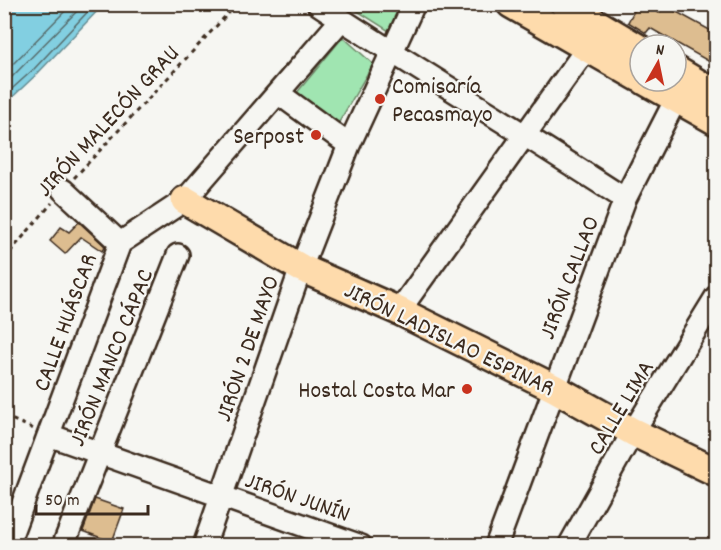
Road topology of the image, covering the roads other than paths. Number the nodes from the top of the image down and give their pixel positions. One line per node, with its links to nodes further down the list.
1 (318, 4): 5 (street)
2 (414, 4): 8 (street, JIRÓN 2 DE MAYO)
3 (511, 4): 7 (main road)
4 (564, 4): 6 (main road)
5 (341, 20): 8 (street); 11 (street, CALLE HUÁSCAR)
6 (628, 42)
7 (587, 48): 9 (main road); 16 (street)
8 (392, 53): 16 (street); 17 (street, JIRÓN 2 DE MAYO)
9 (628, 71)
10 (688, 77): 13 (main road)
11 (278, 93): 17 (street); 20 (street, CALLE HUÁSCAR)
12 (666, 93): 14 (main road)
13 (717, 93)
14 (676, 99): 15 (main road); 19 (street, JIRÓN CALLAO)
15 (717, 121)
16 (526, 134): 19 (street); 25 (street)
17 (349, 145): 23 (street, JIRÓN 2 DE MAYO)
18 (63, 190): 21 (street)
19 (625, 199): 26 (street, JIRÓN CALLAO)
20 (185, 200): 21 (street, CALLE HUÁSCAR); 23 (main road, JIRÓN LADISLAO ESPINAR)
21 (120, 243): 28 (street, CALLE HUÁSCAR)
22 (178, 255): 29 (street, JIRÓN MANCO CÁPAC)
23 (301, 268): 25 (main road, JIRÓN LADISLAO ESPINAR); 31 (street, JIRÓN 2 DE MAYO)
24 (717, 297): 27 (street, CALLE LIMA)
25 (399, 311): 26 (main road, JIRÓN LADISLAO ESPINAR)
26 (554, 388): 27 (main road, JIRÓN LADISLAO ESPINAR); 36 (street, JIRÓN CALLAO)
27 (633, 432): 30 (main road, JIRÓN LADISLAO ESPINAR); 37 (street, CALLE LIMA)
28 (49, 435): 29 (street, JIRÓN JUNÍN); 32 (street, CALLE HUÁSCAR)
29 (99, 453): 31 (street, JIRÓN JUNÍN); 33 (street, JIRÓN MANCO CÁPAC)
30 (717, 472)
31 (221, 496): 34 (street, JIRÓN 2 DE MAYO); 35 (street, JIRÓN JUNÍN)
32 (7, 546)
33 (63, 546)
34 (204, 546)
35 (361, 546)
36 (496, 546)
37 (569, 546)

